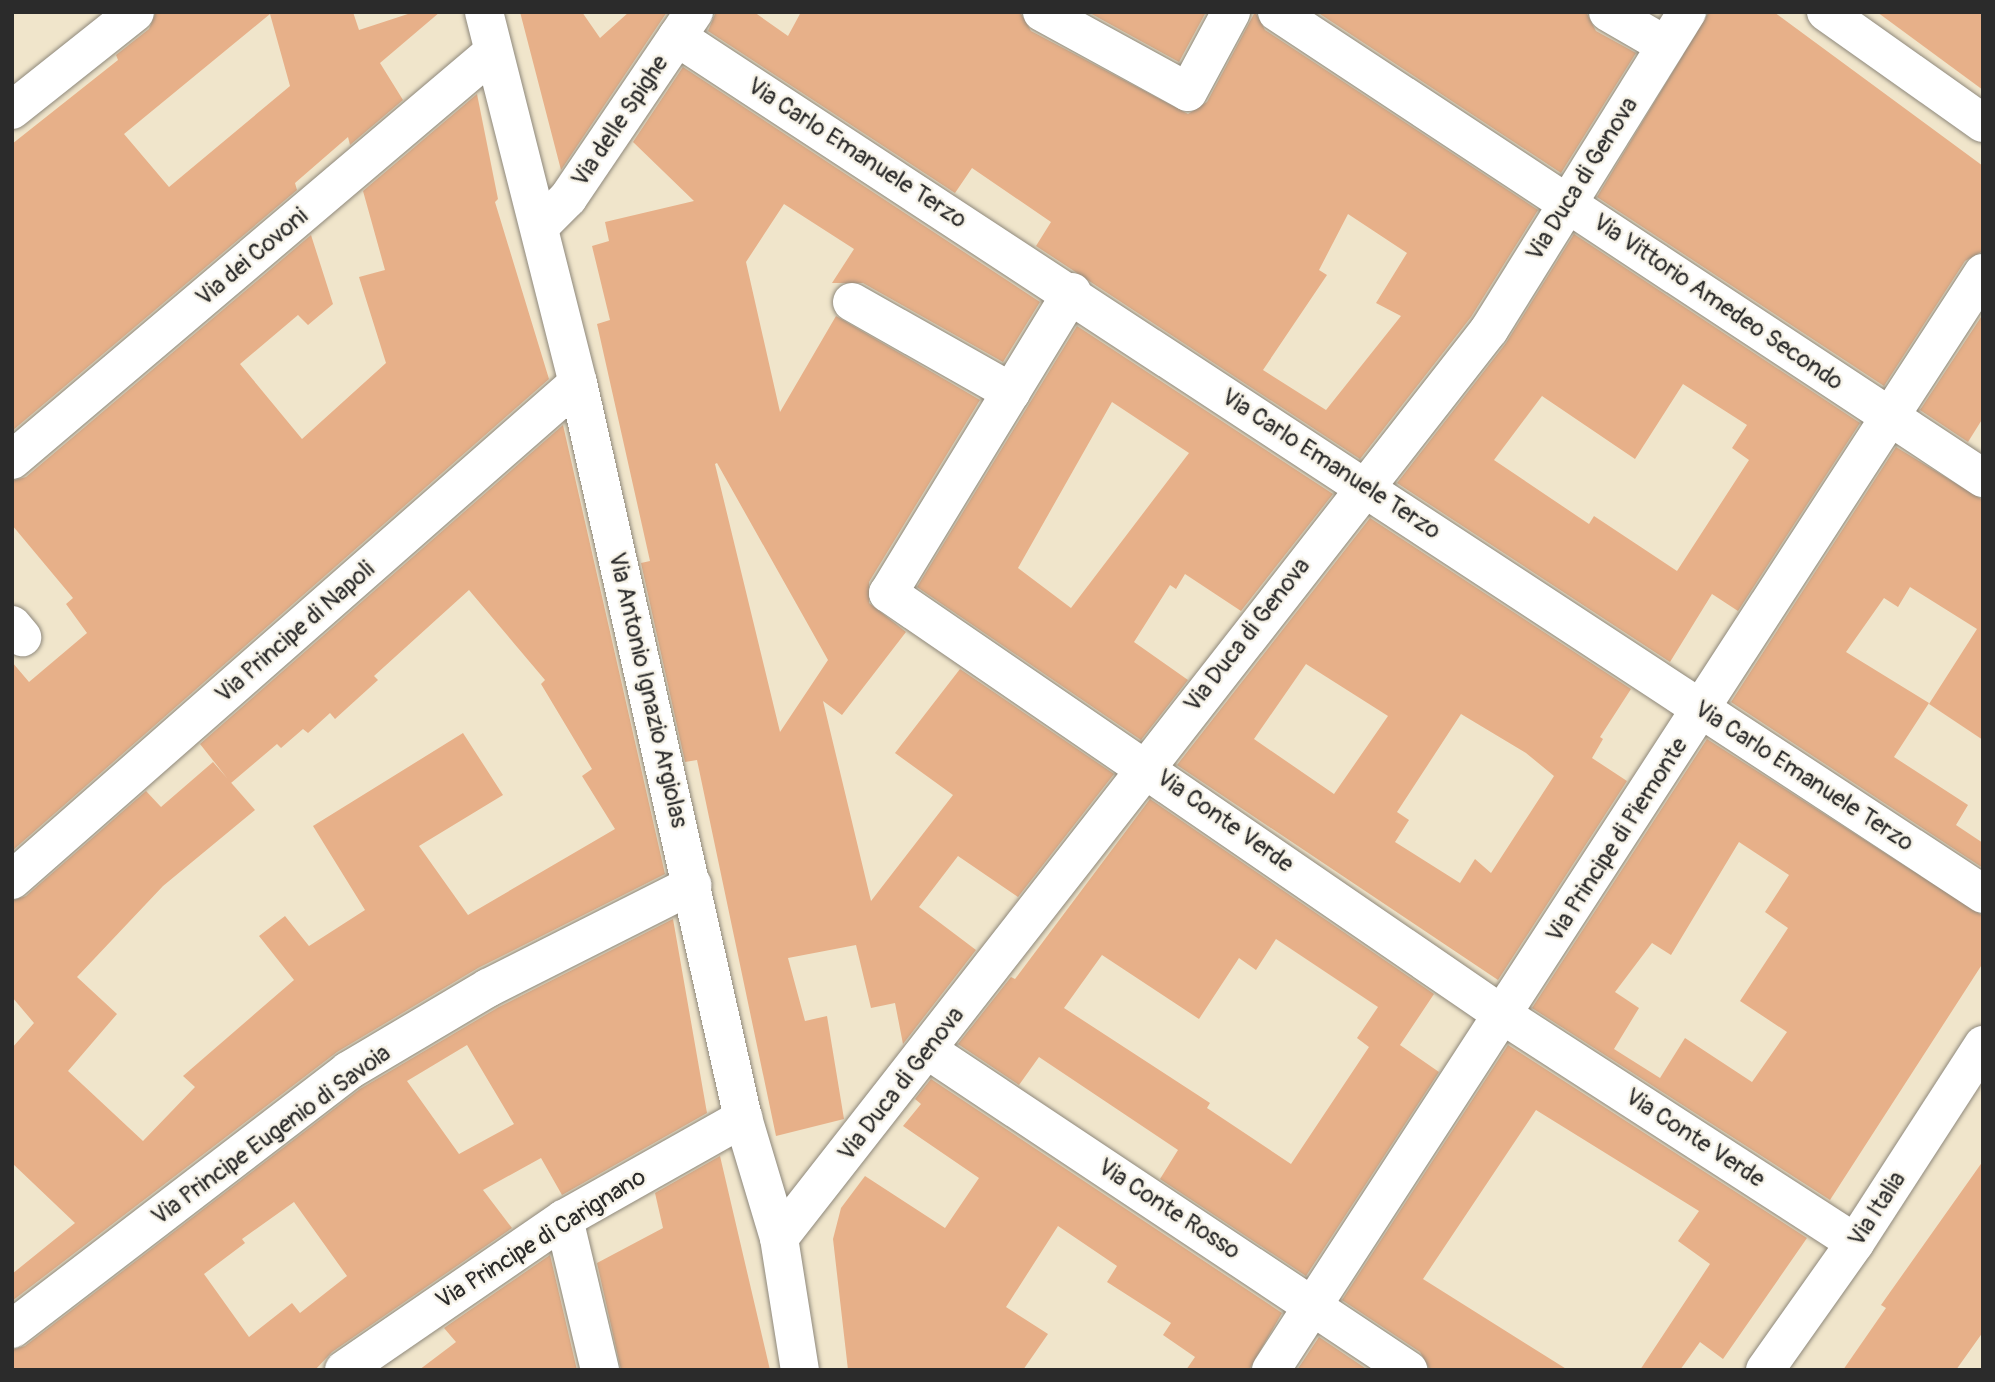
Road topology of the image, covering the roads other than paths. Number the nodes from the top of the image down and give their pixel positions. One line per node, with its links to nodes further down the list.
1 (135, 12): 12 (street)
2 (484, 12): 11 (street, Via Antonio Ignazio Argiolas)
3 (1042, 12): 4 (street)
4 (1231, 12)
5 (1277, 12): 14 (street, Via Vittorio Amedeo Secondo)
6 (1608, 12): 10 (street)
7 (1686, 12): 10 (street, Via Duca di Genova)
8 (1826, 12): 13 (street)
9 (686, 24): 15 (street, Via delle Spighe); 17 (street, Via Carlo Emanuele Terzo)
10 (1665, 44): 14 (street, Via Duca di Genova)
11 (492, 53): 15 (street, Via Antonio Ignazio Argiolas); 22 (street, Via dei Covoni)
12 (12, 110)
13 (1983, 123)
14 (1568, 202): 21 (street, Via Vittorio Amedeo Secondo); 24 (street, Via Duca di Genova)
15 (540, 226): 19 (street, Via Antonio Ignazio Argiolas)
16 (1983, 273): 21 (street, Via Principe di Piemonte)
17 (1072, 292): 20 (street, Via Conte Verde); 24 (street, Via Carlo Emanuele Terzo)
18 (852, 302): 20 (street)
19 (578, 383): 27 (street, Via Principe di Napoli); 28 (street, Via Antonio Ignazio Argiolas)
20 (1011, 393): 26 (street, Via Conte Verde)
21 (1892, 418): 23 (street, Via Vittorio Amedeo Secondo); 25 (street, Via Principe di Piemonte)
22 (12, 460)
23 (1983, 478)
24 (1364, 487): 25 (street, Via Carlo Emanuele Terzo); 26 (street, Via Duca di Genova)
25 (1702, 708): 29 (street, Via Carlo Emanuele Terzo); 30 (street, Via Principe di Piemonte)
26 (1145, 765): 30 (street, Via Conte Verde); 32 (street, Via Duca di Genova)
27 (12, 880)
28 (692, 885): 33 (street, Via Antonio Ignazio Argiolas); 38 (street, Via Principe Eugenio di Savoia)
29 (1983, 894)
30 (1503, 1015): 36 (street, Via Conte Verde); 37 (street, Via Principe di Piemonte)
31 (1983, 1045): 36 (street, Via Italia)
32 (929, 1051): 35 (street, Via Duca di Genova); 37 (street, Via Conte Rosso)
33 (743, 1118): 34 (street, Via Principe di Carignano); 35 (street, Via Antonio Ignazio Argiolas)
34 (565, 1219): 39 (street, Via Principe di Carignano); 40 (street)
35 (779, 1238): 41 (street, Via Antonio Ignazio Argiolas)
36 (1855, 1243): 44 (street, Via Italia)
37 (1314, 1305): 42 (street, Via Principe di Piemonte); 43 (street, Via Conte Rosso)
38 (12, 1329)
39 (344, 1370)
40 (600, 1370)
41 (800, 1370)
42 (1271, 1370)
43 (1408, 1370)
44 (1765, 1370)

